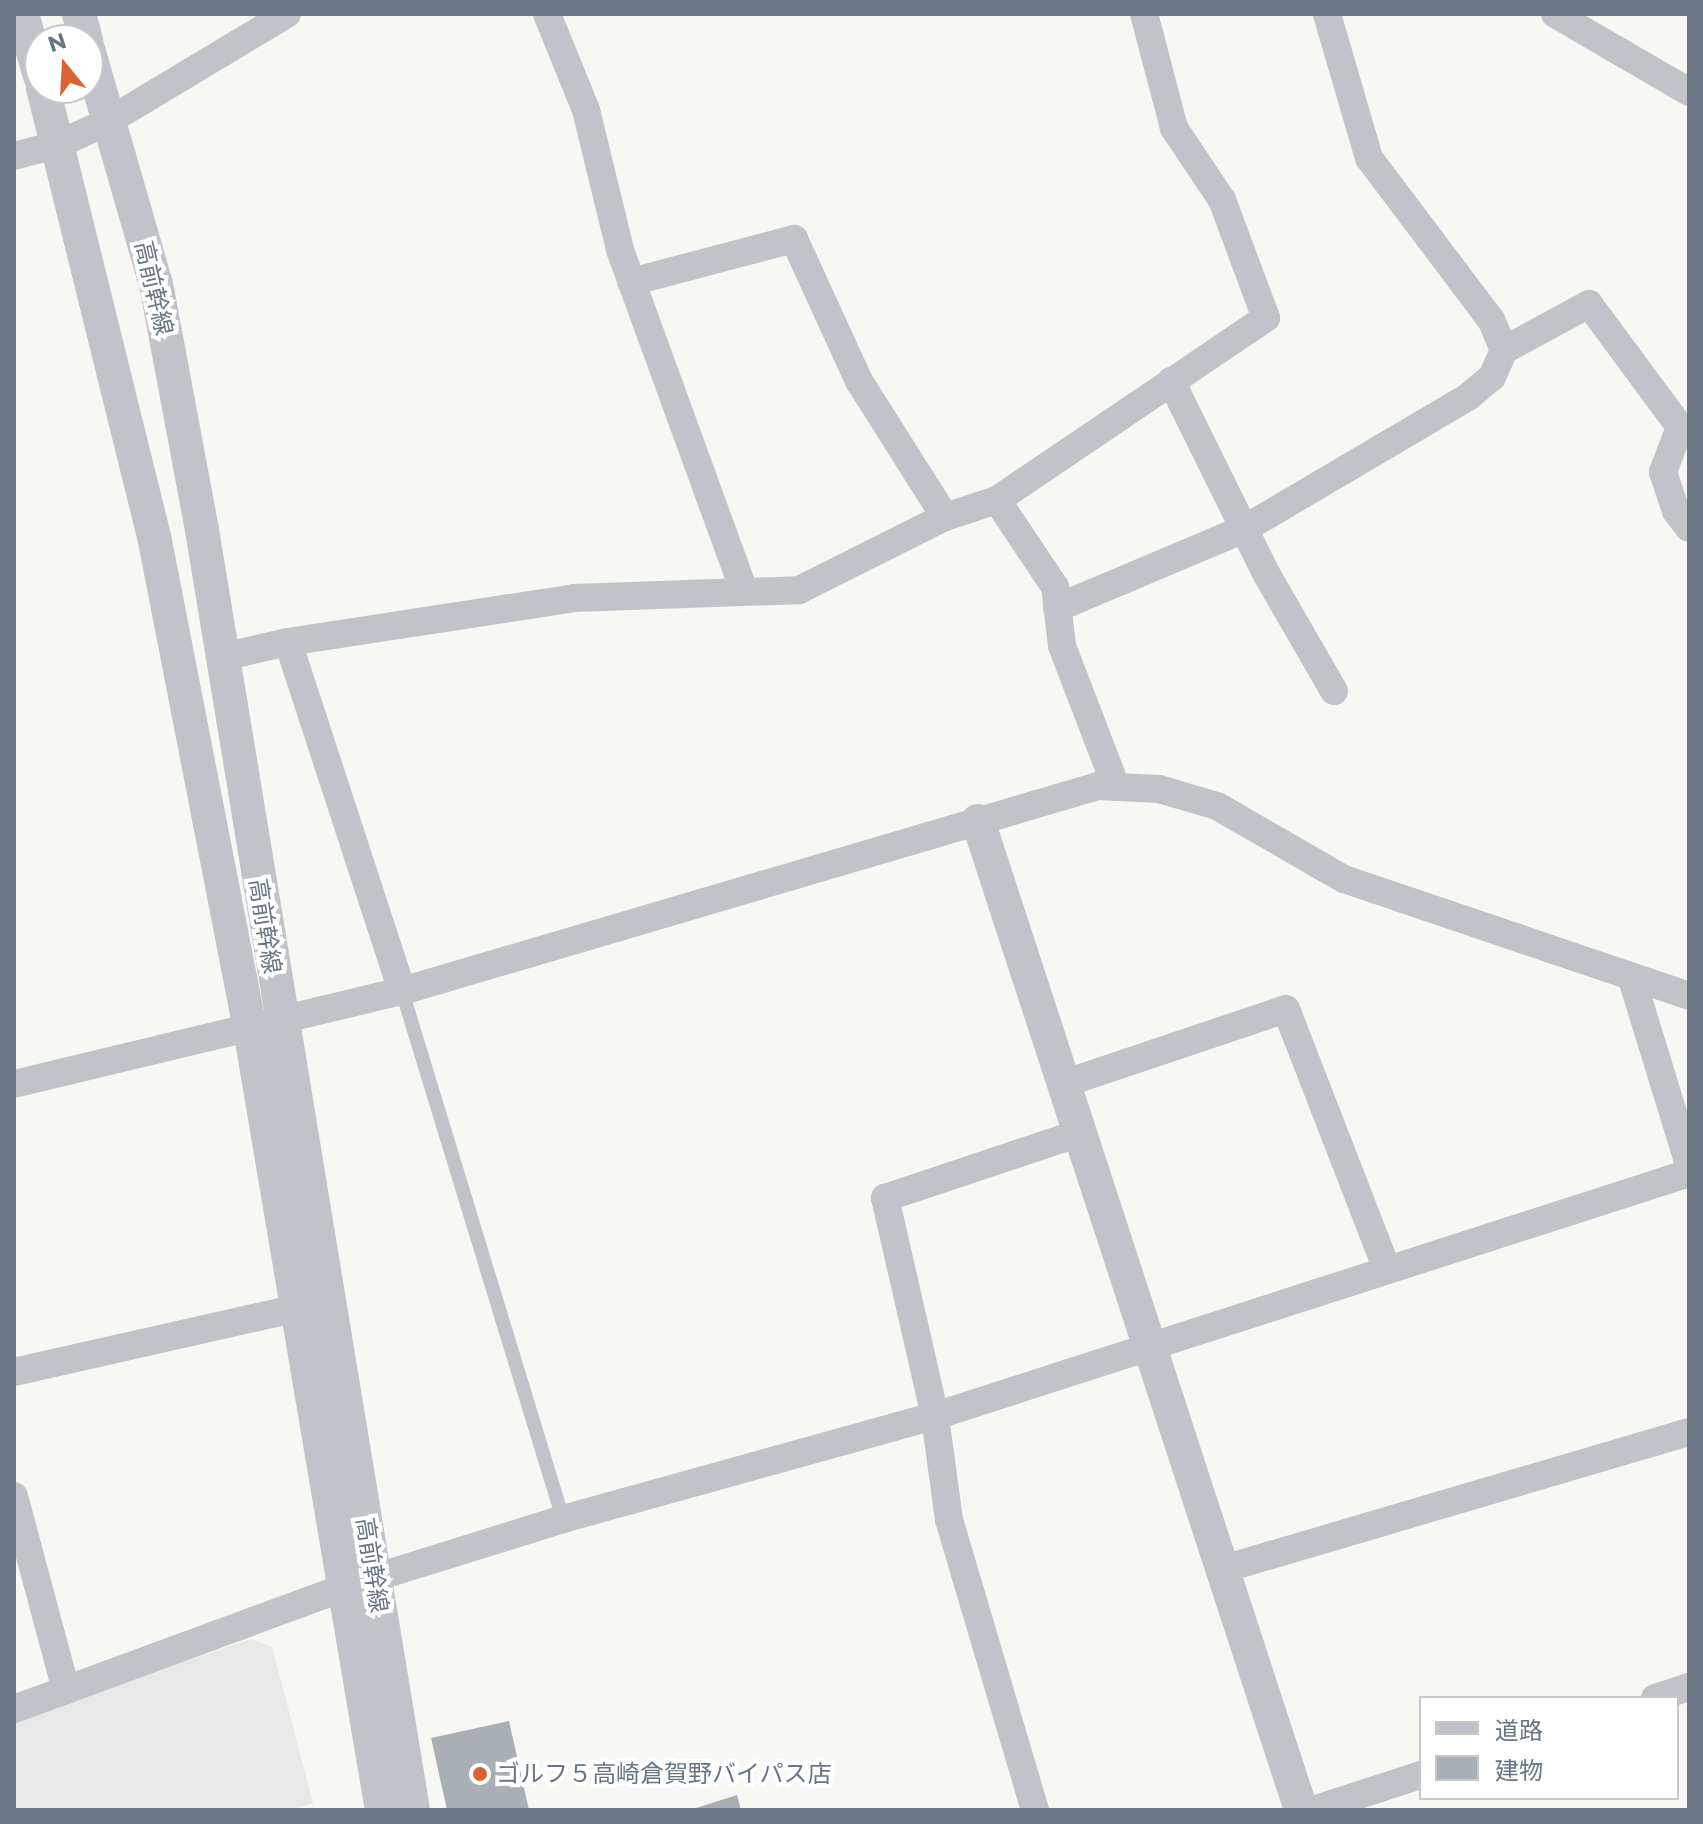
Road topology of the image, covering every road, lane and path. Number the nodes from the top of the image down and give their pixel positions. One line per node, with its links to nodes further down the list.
1 (287, 14): 9 (street)
2 (547, 14): 12 (street)
3 (1144, 14): 14 (street)
4 (1327, 14): 13 (street)
5 (1555, 14): 6 (street)
6 (1689, 92)
7 (48, 104): 10 (street, 高前幹線)
8 (102, 104): 9 (street, 高前幹線)
9 (107, 122): 10 (street); 22 (street, 高前幹線)
10 (59, 144): 11 (street); 29 (street, 高前幹線)
11 (14, 156)
12 (631, 282): 16 (street); 19 (street)
13 (1504, 350): 17 (street); 18 (street)
14 (1171, 381): 15 (street); 18 (street)
15 (997, 500): 16 (street); 20 (street)
16 (945, 517): 19 (street)
17 (1689, 528)
18 (1244, 529): 20 (street); 23 (street)
19 (744, 590): 21 (street)
20 (1057, 608): 24 (street)
21 (288, 642): 22 (street); 27 (street)
22 (222, 657): 29 (street, 高前幹線)
23 (1334, 691)
24 (1116, 787): 25 (street); 26 (street)
25 (978, 821): 27 (street); 31 (street)
26 (1631, 976): 28 (street); 33 (street)
27 (402, 991): 29 (street); 42 (lane)
28 (1689, 996)
29 (265, 1025): 30 (street); 36 (street, 高前幹線); 44 (street, 高前幹線)
30 (14, 1084)
31 (1063, 1084): 32 (street); 35 (street)
32 (1079, 1133): 37 (street); 39 (street)
33 (1689, 1165)
34 (1689, 1173): 35 (street)
35 (1387, 1269): 37 (street)
36 (297, 1308): 38 (street); 44 (street, 高前幹線)
37 (1147, 1346): 39 (street); 43 (street)
38 (14, 1372)
39 (935, 1416): 42 (street); 52 (street)
40 (1689, 1432): 43 (street)
41 (14, 1496): 46 (street)
42 (563, 1519): 44 (street)
43 (1220, 1570): 53 (street)
44 (359, 1584): 46 (street); 50 (street, 高前幹線); 51 (street, 高前幹線)
45 (1689, 1687): 47 (street)
46 (66, 1690): 48 (street)
47 (1661, 1696)
48 (14, 1709)
49 (1419, 1776): 54 (street)
50 (382, 1810)
51 (413, 1810)
52 (1035, 1810)
53 (1301, 1810)
54 (1313, 1810)

